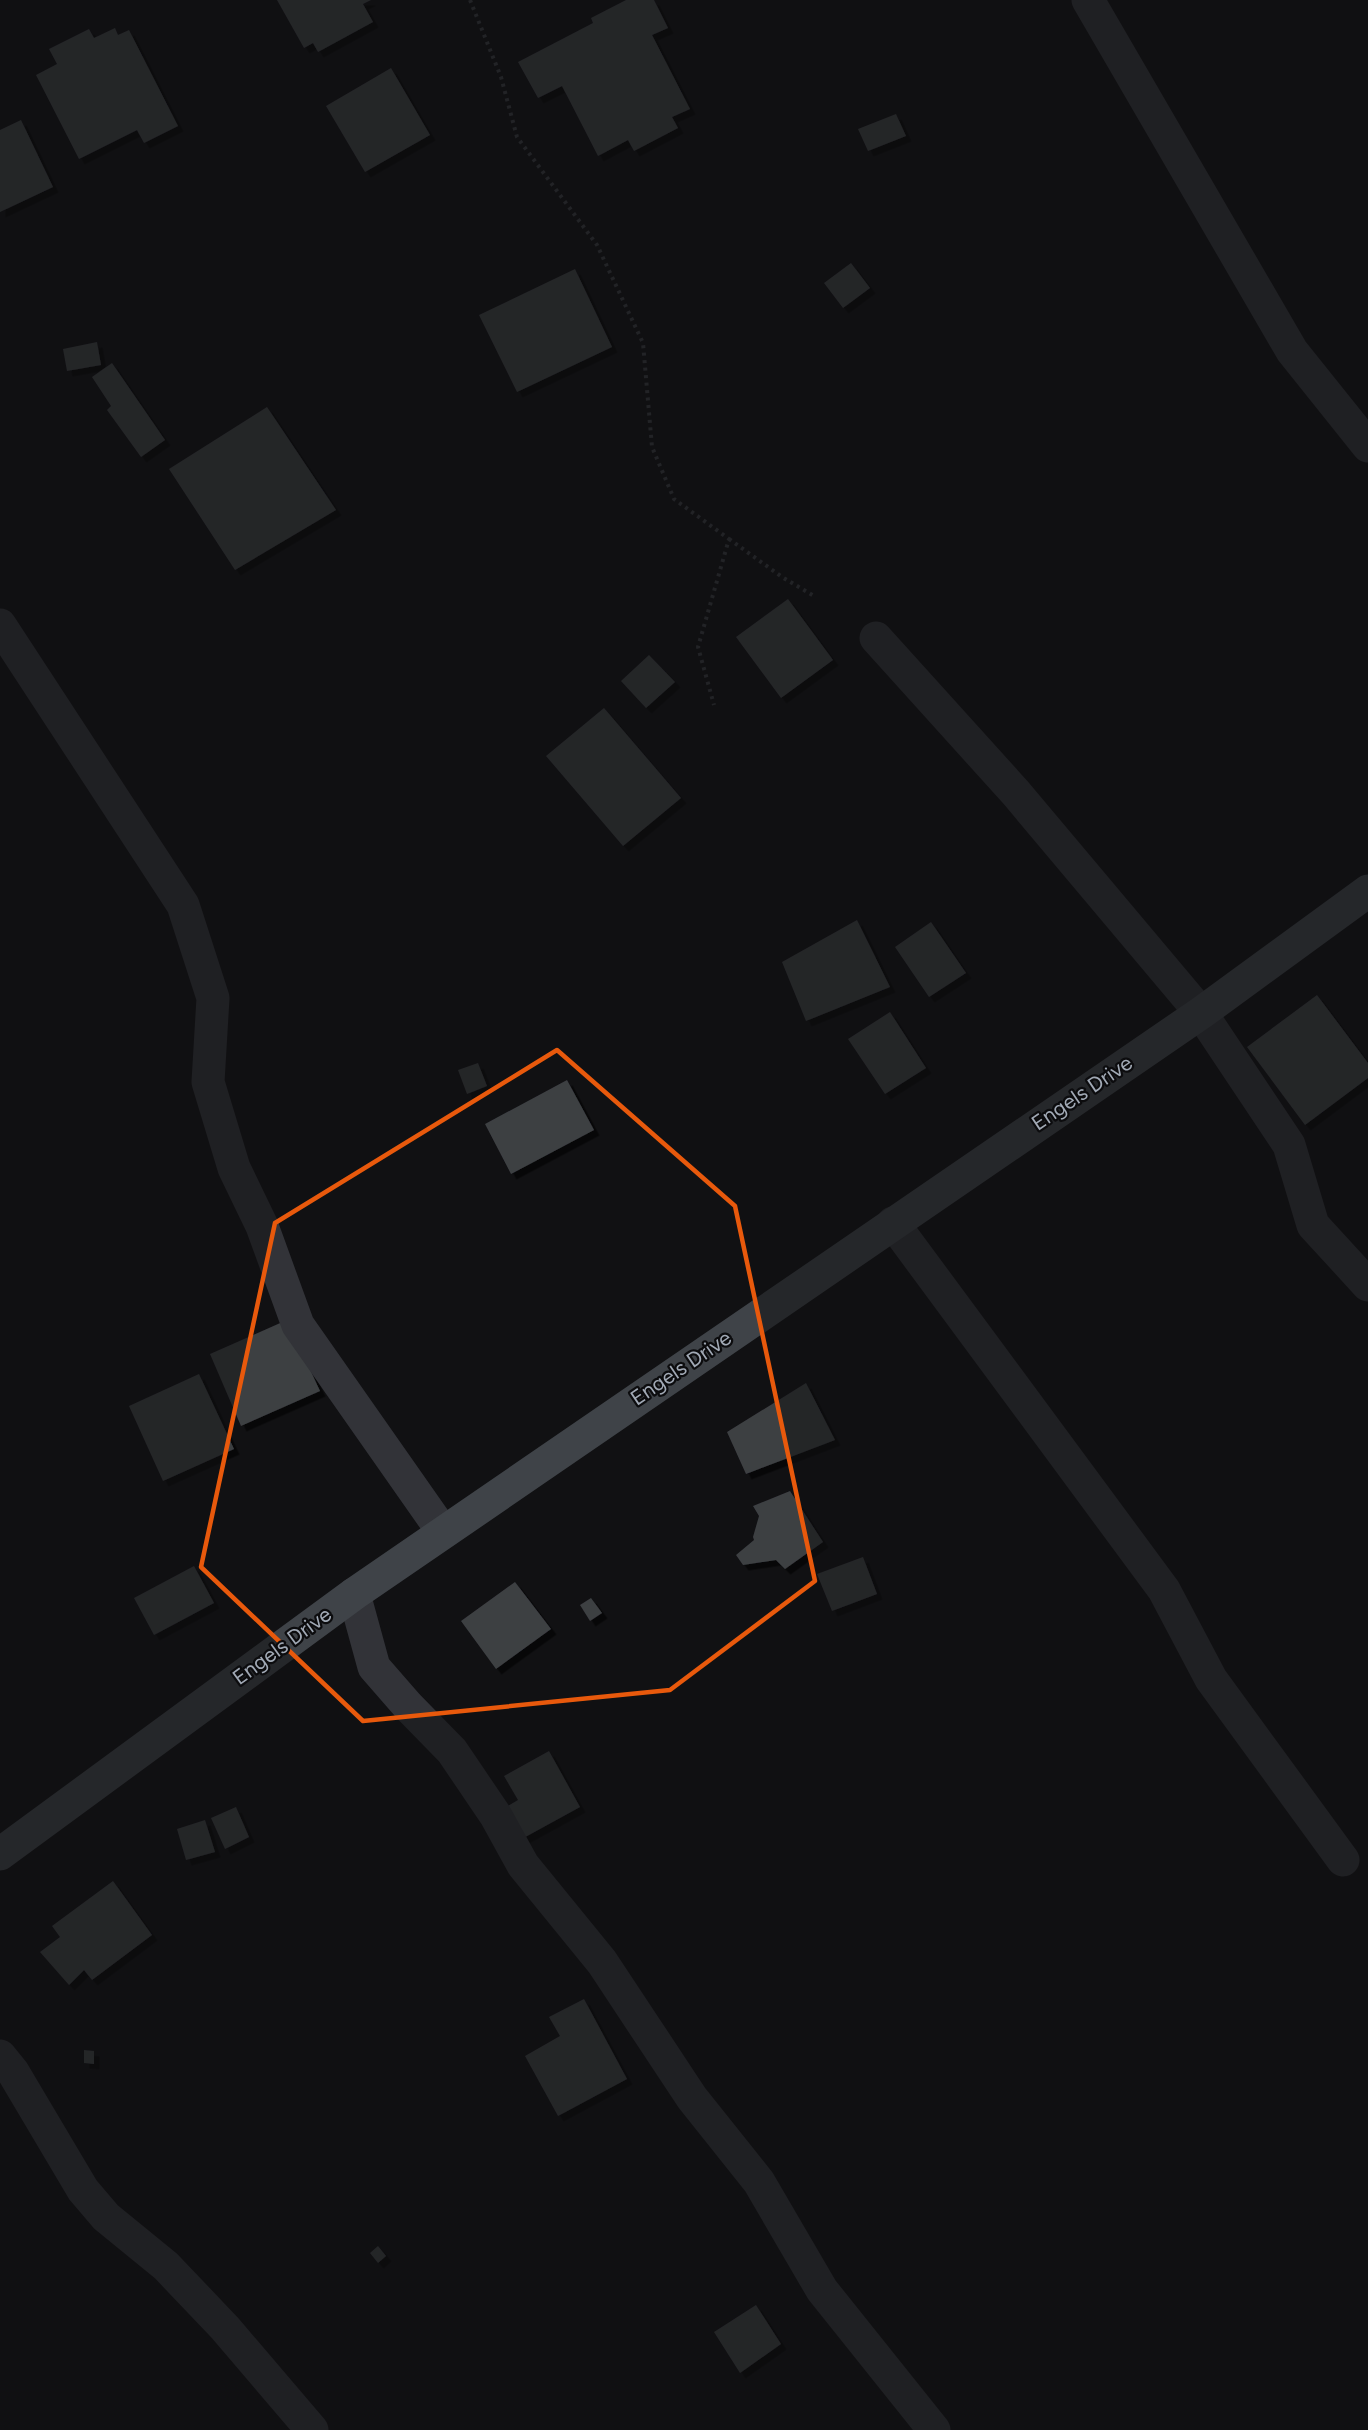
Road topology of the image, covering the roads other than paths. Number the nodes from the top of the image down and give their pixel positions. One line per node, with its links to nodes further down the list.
1 (1088, 0): 2 (street)
2 (1368, 446)
3 (0, 625): 9 (street)
4 (876, 638): 6 (street)
5 (1368, 891): 6 (street, Engels Drive)
6 (1201, 1013): 7 (street, Engels Drive); 8 (street)
7 (892, 1223): 9 (street, Engels Drive); 12 (street)
8 (1368, 1285)
9 (443, 1532): 10 (street, Engels Drive)
10 (354, 1594): 11 (street, Engels Drive); 15 (street)
11 (0, 1854)
12 (1343, 1860)
13 (0, 2056): 14 (street)
14 (312, 2430)
15 (934, 2430)

